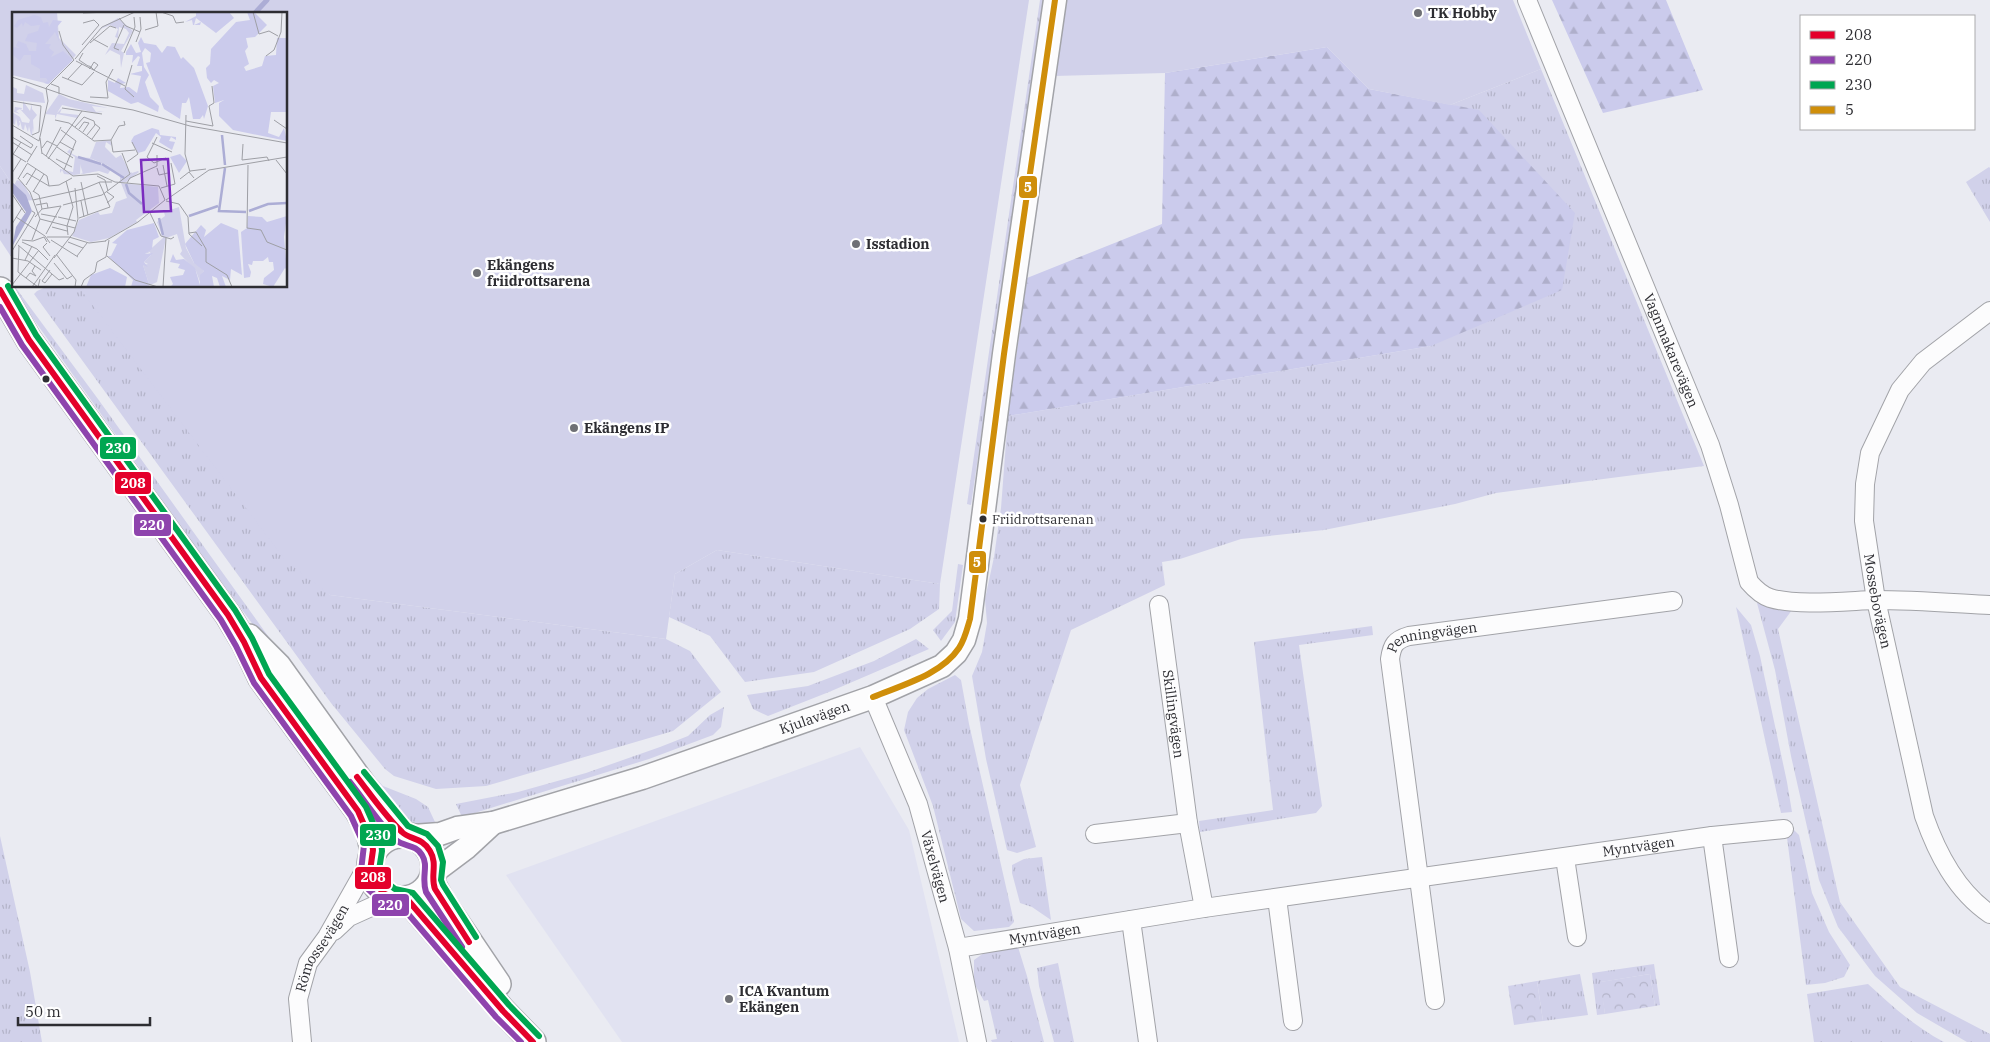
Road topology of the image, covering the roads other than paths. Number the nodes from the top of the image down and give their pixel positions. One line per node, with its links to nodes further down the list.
1 (1055, 0): 12 (street, Kjulavägen)
2 (1527, 0): 7 (street, Vagnmakarevägen)
3 (0, 290): 6 (main road)
4 (1990, 311): 7 (street, Mossebovägen)
5 (0, 312): 6 (main road)
6 (29, 340): 11 (main road)
7 (1876, 600): 10 (street, Vagnmakarevägen); 26 (street, Mossebovägen)
8 (1673, 601): 22 (street, Penningvägen)
9 (1159, 605): 13 (street, Skillingvägen)
10 (1990, 605)
11 (228, 615): 17 (main road); 19 (main road)
12 (873, 697): 14 (street, Kjulavägen); 30 (street, Växelvägen)
13 (1188, 823): 16 (street); 25 (street, Skillingvägen)
14 (493, 824): 17 (street, Kjulavägen); 21 (street, Kjulavägen)
15 (1784, 829): 18 (street, Myntvägen)
16 (1095, 834)
17 (408, 835): 19 (main road); 21 (main road)
18 (1712, 836): 20 (street, Myntvägen); 31 (street)
19 (372, 856): 23 (main road); 28 (street, Römossevägen)
20 (1565, 858): 22 (street, Myntvägen); 29 (street)
21 (433, 876): 23 (main road); 35 (main road)
22 (1420, 878): 24 (street, Myntvägen); 32 (street)
23 (399, 898): 28 (street); 35 (main road)
24 (1277, 898): 25 (street, Myntvägen); 33 (street)
25 (1204, 908): 27 (street, Myntvägen)
26 (1990, 914)
27 (1131, 920): 30 (street, Myntvägen); 37 (street)
28 (327, 937): 34 (street, Römossevägen)
29 (1577, 937)
30 (958, 948): 36 (street, Växelvägen)
31 (1729, 958)
32 (1435, 1000)
33 (1293, 1022)
34 (302, 1042)
35 (533, 1042)
36 (977, 1042)
37 (1148, 1042)

